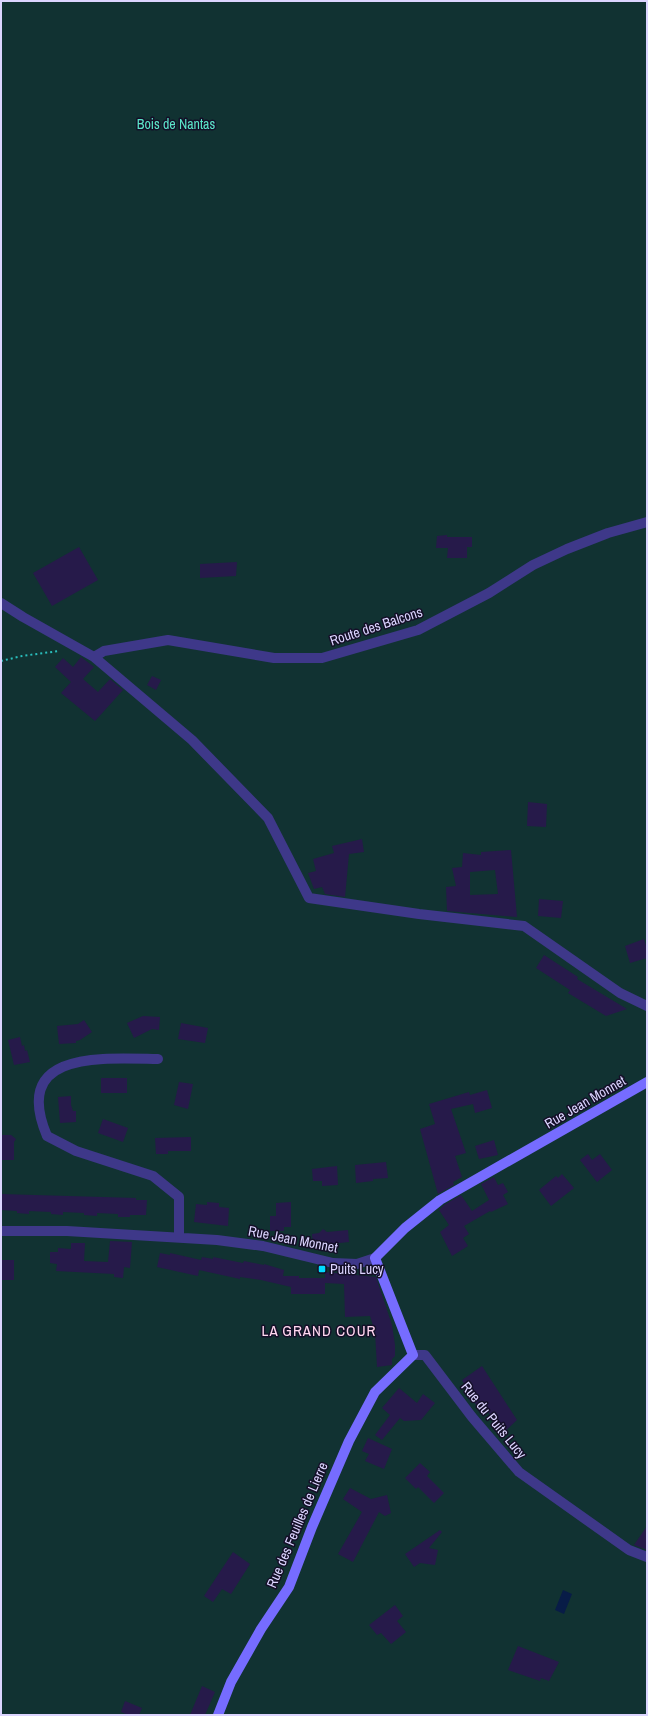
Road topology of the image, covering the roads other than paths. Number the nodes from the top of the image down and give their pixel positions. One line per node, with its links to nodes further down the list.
1 (647, 522): 3 (street, Route des Balcons)
2 (1, 603): 3 (street)
3 (94, 657): 4 (street)
4 (647, 1006)
5 (158, 1059): 8 (street)
6 (647, 1082): 9 (street, Rue Jean Monnet)
7 (1, 1231): 8 (street, Rue Jean Monnet)
8 (179, 1237): 9 (street, Rue Jean Monnet)
9 (375, 1258): 10 (street)
10 (414, 1355): 11 (street, Rue du Puits Lucy); 12 (street, Rue des Feuilles de Lierre)
11 (647, 1557)
12 (218, 1715)

